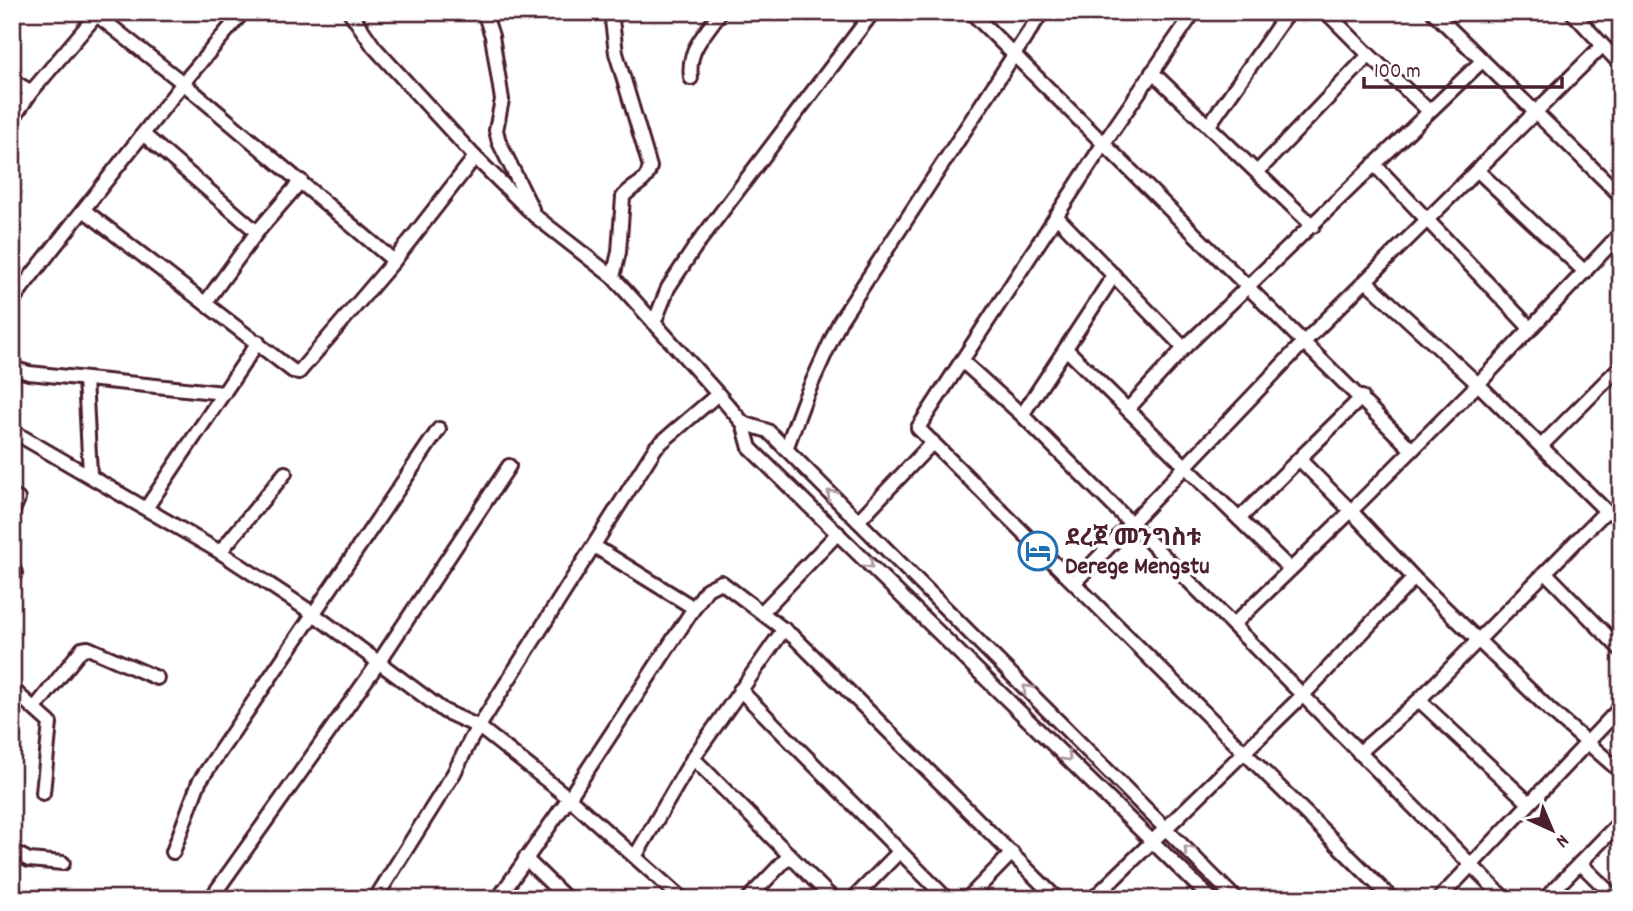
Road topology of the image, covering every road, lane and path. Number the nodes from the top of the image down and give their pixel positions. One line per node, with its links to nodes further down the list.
1 (243, 12): 23 (street)
2 (350, 12): 31 (street)
3 (484, 12): 38 (street)
4 (611, 12): 47 (street)
5 (720, 12): 21 (street)
6 (873, 12): 53 (street)
7 (971, 12): 16 (street)
8 (1042, 12): 16 (street)
9 (1194, 12): 20 (street)
10 (1288, 12): 28 (street)
11 (1325, 12): 17 (street)
12 (1433, 12): 18 (street)
13 (1573, 12): 15 (street)
14 (96, 13): 23 (street); 24 (street)
15 (1601, 47): 19 (street); 26 (street)
16 (1013, 55): 30 (street); 74 (street)
17 (1369, 55): 25 (street); 33 (street)
18 (1482, 61): 25 (street); 26 (street)
19 (1621, 65)
20 (1152, 72): 28 (street); 30 (street)
21 (691, 78)
22 (12, 80): 24 (street)
23 (183, 83): 29 (street); 35 (street)
24 (31, 92): 27 (street)
25 (1428, 110): 32 (street)
26 (1535, 113): 34 (street); 36 (street)
27 (12, 120)
28 (1209, 125): 33 (street)
29 (143, 134): 37 (street); 42 (street)
30 (1104, 143): 39 (street); 50 (street)
31 (475, 157): 38 (street); 44 (street)
32 (1374, 164): 40 (street); 41 (street)
33 (1259, 170): 41 (street)
34 (1478, 171): 40 (street); 45 (street)
35 (302, 181): 42 (street); 44 (street)
36 (1621, 196)
37 (85, 211): 49 (street); 52 (street)
38 (535, 216): 47 (street)
39 (1056, 216): 46 (street); 59 (street)
40 (1425, 221): 48 (street); 54 (street)
41 (1313, 226): 50 (street)
42 (257, 232): 52 (street)
43 (1621, 233): 45 (street)
44 (394, 261): 56 (street)
45 (1585, 272): 54 (street)
46 (1114, 275): 57 (street); 58 (street)
47 (613, 277): 53 (street)
48 (1366, 281): 55 (street); 63 (street)
49 (17, 286): 51 (street)
50 (1248, 286): 55 (street); 57 (street)
51 (12, 301)
52 (205, 302): 56 (street)
53 (654, 323): 65 (street)
54 (1531, 330): 63 (street)
55 (1305, 341): 66 (street); 77 (street)
56 (258, 342): 64 (street)
57 (1184, 348): 67 (street)
58 (1066, 349): 67 (street); 68 (street)
59 (962, 361): 68 (street); 72 (street)
60 (1621, 366): 73 (street)
61 (12, 368): 62 (street)
62 (85, 379): 64 (street); 80 (street)
63 (1478, 384): 73 (street); 75 (street)
64 (225, 393): 82 (street)
65 (718, 394): 69 (street); 90 (street)
66 (1362, 397): 75 (street); 76 (street)
67 (1128, 409): 77 (street)
68 (1022, 415): 88 (street)
69 (743, 423): 74 (street); 89 (street)
70 (439, 429): 100 (street)
71 (12, 430): 80 (street)
72 (933, 442): 87 (street); 97 (street)
73 (1541, 446): 85 (street)
74 (786, 449): 87 (street, one-way to 74)
75 (1410, 449): 83 (street)
76 (1300, 458): 83 (street); 86 (street)
77 (1184, 465): 86 (street); 88 (street)
78 (509, 466): 105 (street)
79 (285, 473): 91 (street)
80 (90, 474): 82 (street)
81 (18, 499): 84 (street)
82 (148, 507): 91 (street)
83 (1351, 511): 93 (street); 95 (street)
84 (12, 513)
85 (1616, 514): 94 (street)
86 (1239, 519): 93 (street)
87 (858, 521): 123 (street, one-way to 87)
88 (1131, 523): 97 (street); 101 (street)
89 (838, 533): 99 (street); 124 (street, one-way to 124)
90 (594, 546): 98 (street); 113 (street)
91 (220, 552): 100 (street)
92 (12, 568): 96 (street)
93 (1290, 569): 101 (street)
94 (1547, 574): 103 (street); 104 (street)
95 (1414, 578): 103 (street); 109 (street)
96 (12, 579)
97 (1076, 581): 115 (street)
98 (694, 608): 99 (street); 120 (street)
99 (763, 611): 102 (street)
100 (311, 612): 105 (street); 126 (street)
101 (1233, 625): 109 (street)
102 (784, 629): 108 (street); 128 (street)
103 (1478, 637): 110 (street); 114 (street)
104 (1621, 650)
105 (379, 662): 113 (street); 135 (street)
106 (157, 678): 112 (street)
107 (12, 689): 112 (street)
108 (740, 690): 117 (street); 127 (street)
109 (1303, 695): 115 (street); 116 (street)
110 (1419, 700): 116 (street); 121 (street)
111 (1621, 707): 114 (street)
112 (35, 708): 119 (street)
113 (479, 727): 120 (street); 136 (street)
114 (1585, 742): 118 (street); 121 (street)
115 (1245, 752): 123 (street); 149 (street)
116 (1359, 753): 134 (street)
117 (693, 758): 129 (street); 130 (street)
118 (1621, 772)
119 (43, 793)
120 (569, 797): 129 (street); 131 (street)
121 (1529, 803): 134 (street)
122 (1621, 821): 133 (street)
123 (1167, 828): 124 (street); 148 (street, one-way to 123)
124 (1153, 841): 146 (street); 147 (street)
125 (12, 852): 132 (street)
126 (173, 852)
127 (899, 852): 142 (street); 143 (street)
128 (1012, 853): 144 (street); 145 (street)
129 (636, 855): 139 (street)
130 (790, 855): 140 (street); 141 (street)
131 (525, 858): 137 (street); 138 (street)
132 (62, 863)
133 (1580, 863): 152 (street); 153 (street)
134 (1473, 864): 150 (street); 151 (street)
135 (214, 894)
136 (375, 899)
137 (498, 899)
138 (567, 899)
139 (682, 899)
140 (748, 899)
141 (833, 899)
142 (853, 899)
143 (947, 899)
144 (967, 899)
145 (1058, 899)
146 (1093, 899)
147 (1211, 899)
148 (1236, 899)
149 (1392, 899)
150 (1439, 899)
151 (1504, 899)
152 (1545, 899)
153 (1616, 899)

